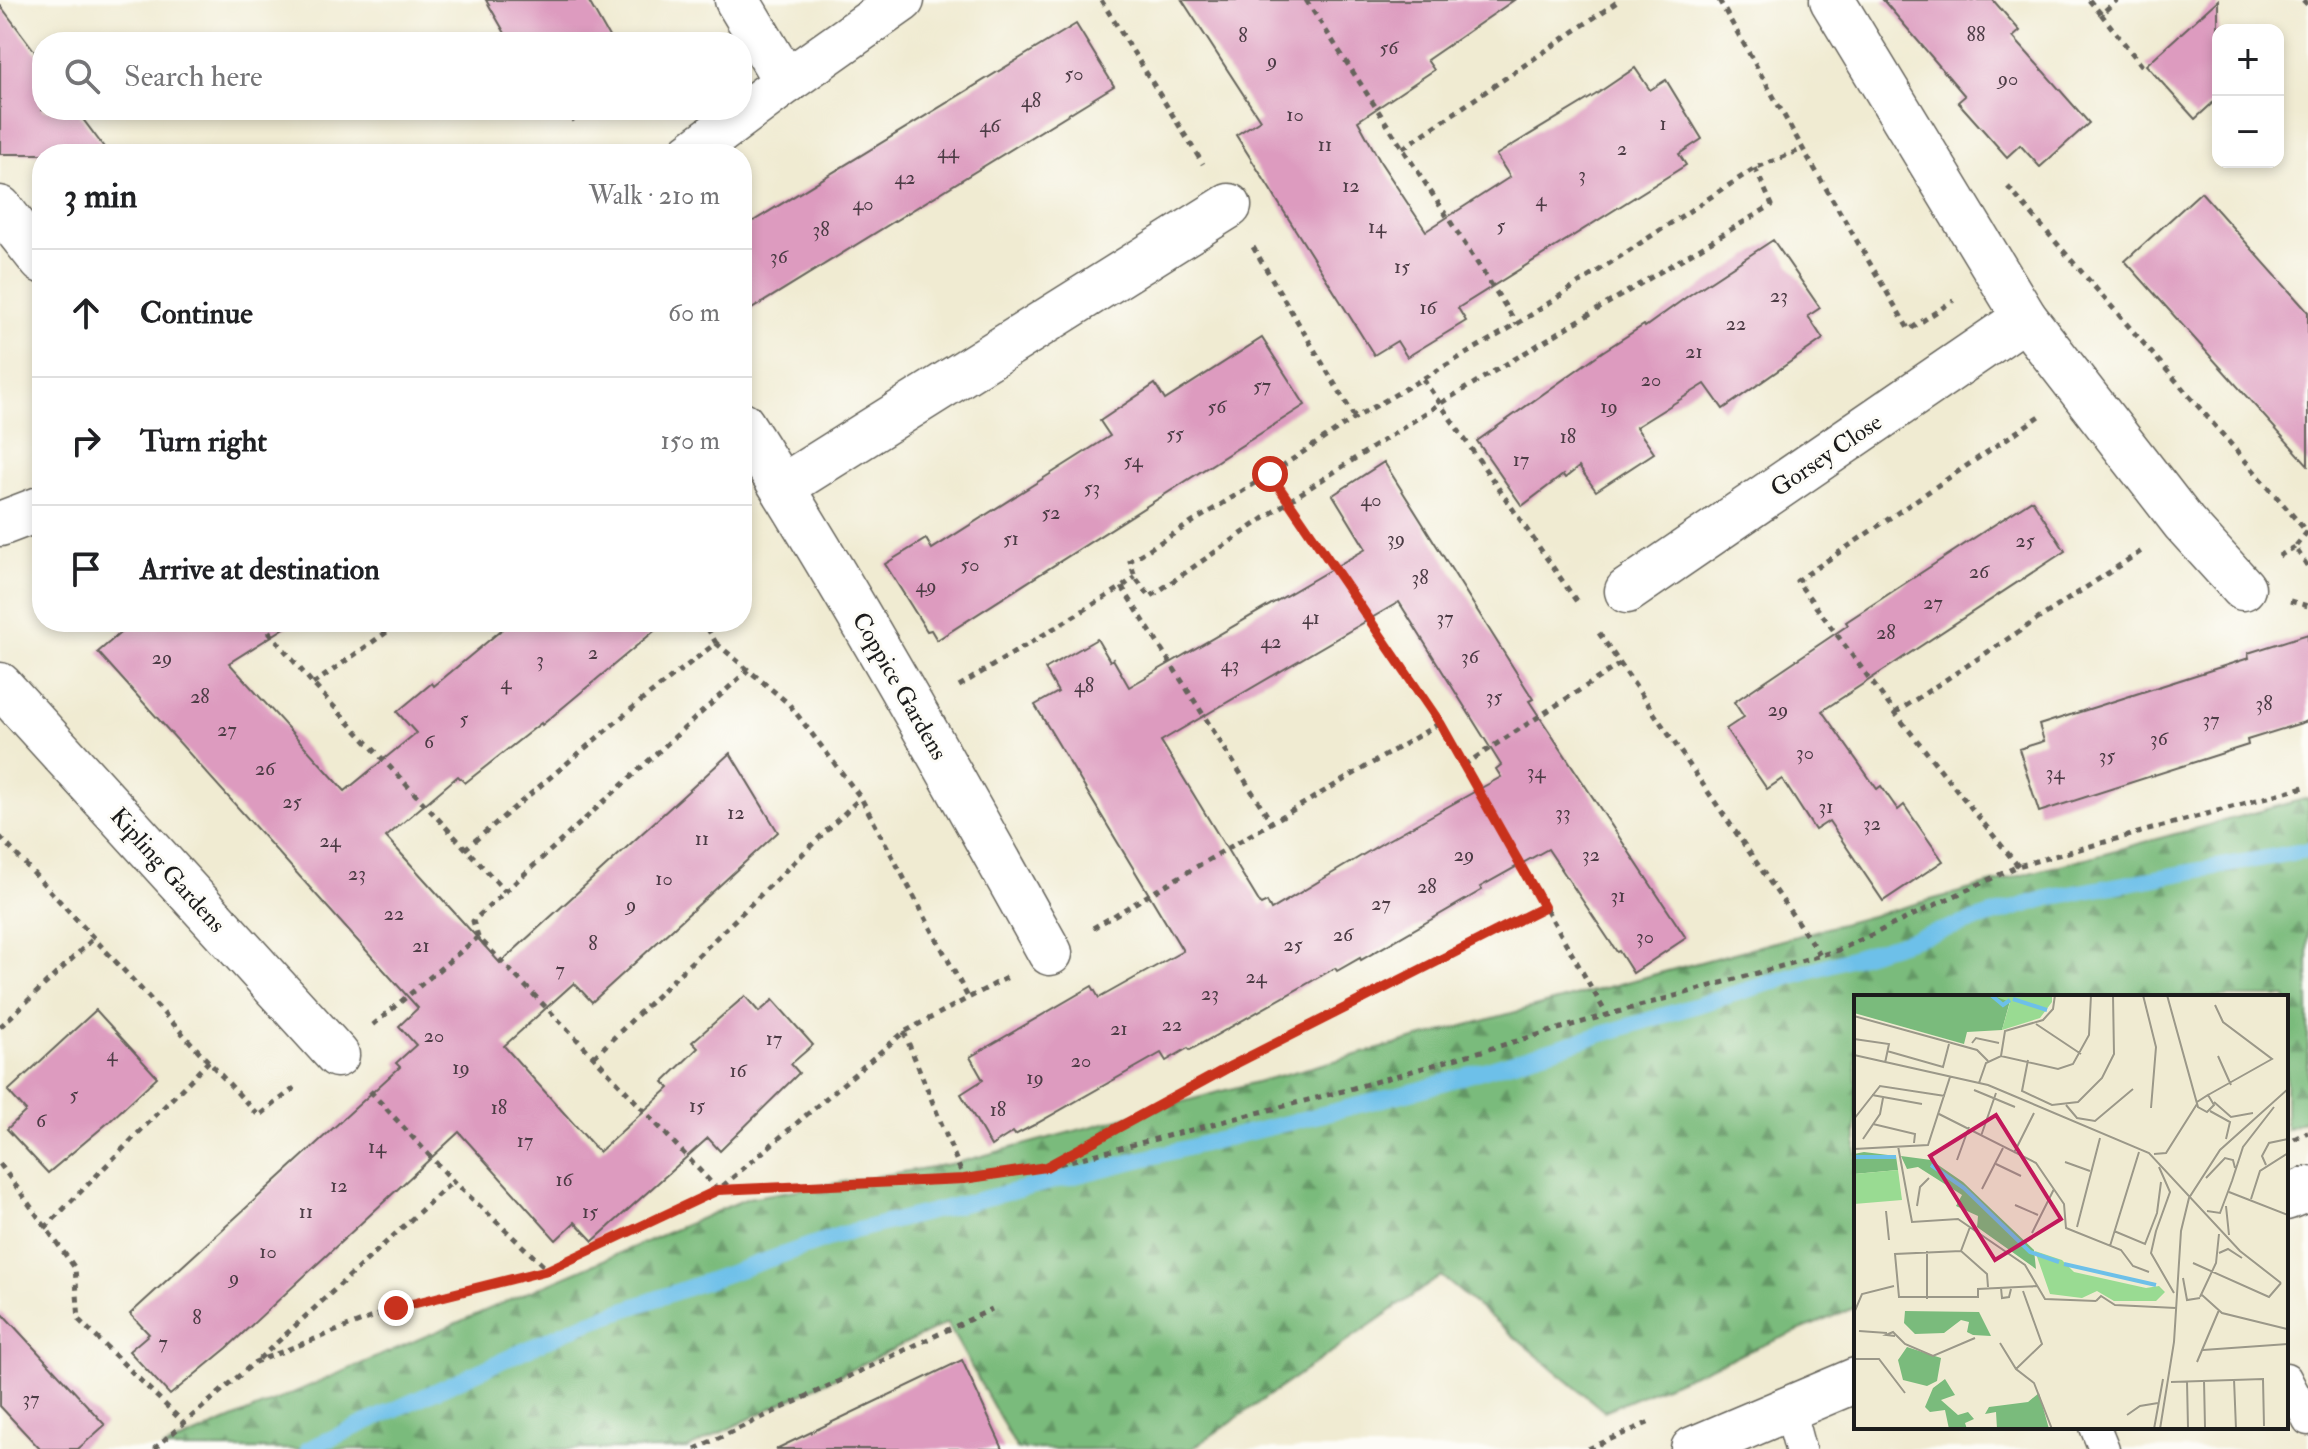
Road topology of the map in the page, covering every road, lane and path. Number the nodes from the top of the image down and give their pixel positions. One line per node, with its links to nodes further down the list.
1 (737, 0): 14 (street)
2 (902, 0): 14 (street)
3 (1101, 0): 22 (path)
4 (1306, 0): 18 (path)
5 (1620, 0): 18 (path)
6 (1719, 0): 19 (path)
7 (1832, 0): 25 (street)
8 (2089, 0): 12 (path)
9 (2117, 0): 12 (path)
10 (2303, 0): 11 (path)
11 (2308, 5)
12 (2101, 14): 13 (path)
13 (2143, 67)
14 (786, 82): 15 (street)
15 (752, 108)
16 (735, 120): 17 (street)
17 (703, 144)
18 (1403, 148): 26 (path)
19 (1803, 149): 20 (path); 27 (path)
20 (1755, 168): 26 (path); 30 (path)
21 (2000, 177): 39 (path)
22 (1229, 206): 31 (path); 34 (street)
23 (0, 208): 24 (street)
24 (32, 248)
25 (2025, 318): 29 (street); 45 (street, Gorsey Close)
26 (1517, 324): 28 (path)
27 (1909, 330)
28 (1423, 379): 30 (path); 31 (path)
29 (2081, 388): 37 (street); 57 (path)
30 (1441, 403): 35 (path); 46 (path)
31 (1355, 418): 33 (path)
32 (752, 440): 34 (street, Coppice Gardens)
33 (1270, 474): 35 (path); 42 (path)
34 (782, 487): 56 (street, Coppice Gardens)
35 (1289, 501): 42 (path); 58 (path)
36 (32, 512): 38 (street)
37 (2184, 523): 44 (street); 57 (path)
38 (0, 524)
39 (2295, 547): 40 (path); 41 (path)
40 (2288, 550)
41 (2308, 567)
42 (1135, 577): 43 (path)
43 (1122, 587): 56 (path); 62 (path)
44 (2243, 588)
45 (1627, 591)
46 (1578, 603)
47 (1595, 627): 52 (path)
48 (269, 632): 54 (path)
49 (387, 632): 54 (path)
50 (710, 632): 51 (path)
51 (716, 643): 53 (path); 64 (path)
52 (1620, 664): 59 (path); 72 (path)
53 (748, 670): 61 (path); 66 (path)
54 (313, 684): 64 (path)
55 (0, 685): 76 (street, Kipling Gardens)
56 (916, 713): 71 (street, Coppice Gardens)
57 (1895, 713): 65 (path)
58 (1440, 723): 59 (path); 62 (path)
59 (1464, 765): 67 (path)
60 (2308, 786): 65 (path)
61 (861, 798): 75 (path); 77 (path)
62 (1272, 823): 71 (path)
63 (0, 837): 69 (path)
64 (465, 849): 66 (path)
65 (2018, 866): 72 (path)
66 (505, 891): 68 (path)
67 (1544, 907): 73 (path); 81 (path)
68 (478, 937): 70 (path); 77 (path)
69 (94, 938): 74 (path); 78 (path)
70 (464, 949)
71 (1050, 953)
72 (1820, 955): 73 (path)
73 (1607, 1015): 81 (path)
74 (0, 1027)
75 (904, 1032): 82 (path); 85 (path)
76 (337, 1055): 83 (path)
77 (594, 1057): 85 (path)
78 (209, 1061): 79 (path); 87 (path)
79 (259, 1116)
80 (0, 1164): 87 (path)
81 (1046, 1167): 82 (path)
82 (964, 1179): 85 (path)
83 (453, 1181): 88 (path); 90 (path)
84 (2308, 1189): 86 (street)
85 (718, 1190): 88 (path)
86 (2288, 1197)
87 (45, 1228): 94 (path)
88 (548, 1270): 90 (path)
89 (992, 1309): 98 (path)
90 (255, 1362): 94 (path)
91 (1854, 1382): 95 (street)
92 (2288, 1382): 93 (lane)
93 (2308, 1420)
94 (184, 1423): 97 (path)
95 (1794, 1429): 99 (street)
96 (2096, 1429): 100 (lane)
97 (154, 1449)
98 (695, 1449)
99 (1693, 1449)
100 (2104, 1449)

